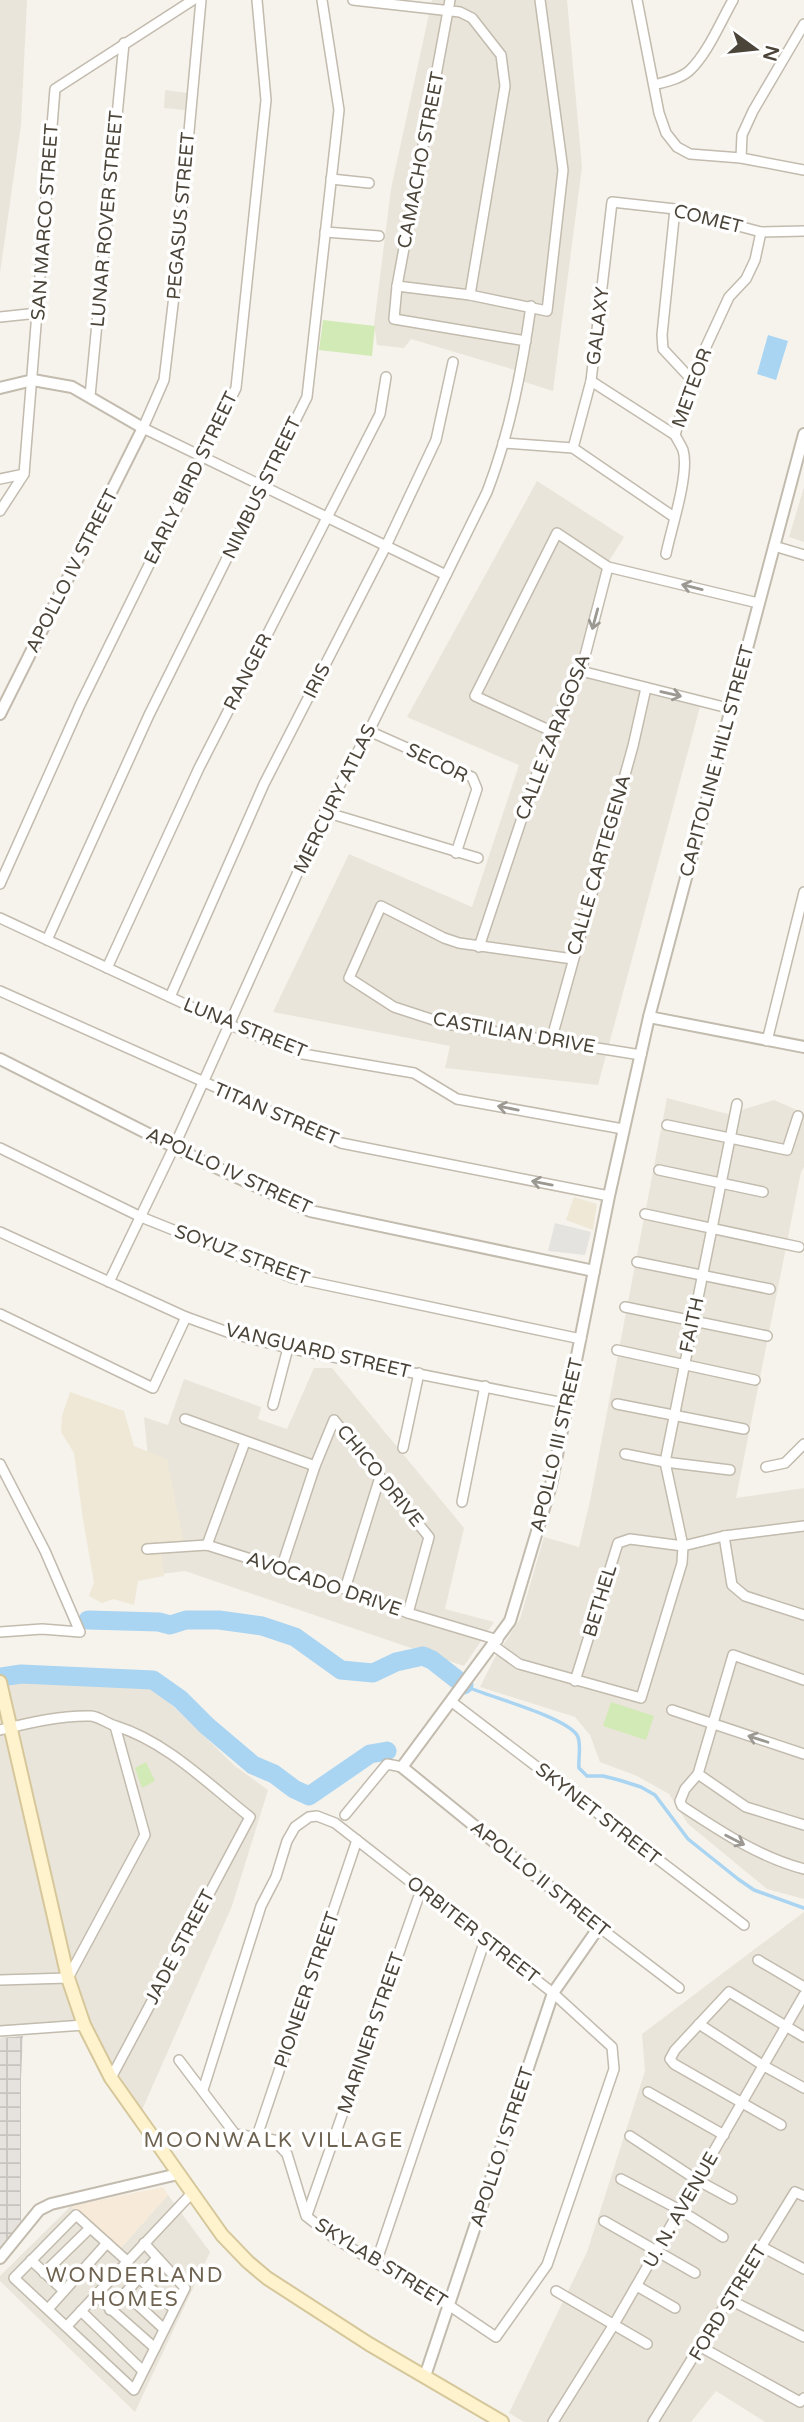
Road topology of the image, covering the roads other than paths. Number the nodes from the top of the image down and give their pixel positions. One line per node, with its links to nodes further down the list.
1 (193, 0): 12 (street, SAN MARCO STREET)
2 (201, 0): 37 (street, PEGASUS STREET)
3 (257, 0): 42 (street, EARLY BIRD STREET)
4 (322, 0): 16 (street, NIMBUS STREET)
5 (353, 0): 9 (street)
6 (540, 0): 26 (street)
7 (637, 0): 13 (street)
8 (733, 0): 13 (street)
9 (389, 2): 10 (street)
10 (449, 5): 24 (street, CAMACHO STREET); 25 (street)
11 (804, 24): 14 (street)
12 (124, 43): 27 (street, SAN MARCO STREET); 36 (street, LUNAR ROVER STREET)
13 (654, 85): 14 (street)
14 (741, 158): 15 (street)
15 (804, 170)
16 (331, 179): 17 (street); 21 (street, NIMBUS STREET)
17 (369, 183)
18 (612, 202): 19 (street, COMET); 34 (street, GALAXY)
19 (675, 209): 22 (street, COMET); 32 (street)
20 (804, 231): 22 (street, COMET)
21 (326, 232): 23 (street); 45 (street, NIMBUS STREET)
22 (761, 232): 32 (street, METEOR)
23 (379, 236)
24 (397, 286): 25 (street); 29 (street, CAMACHO STREET)
25 (470, 295): 26 (street)
26 (531, 306): 29 (street, MERCURY ATLAS)
27 (38, 313): 28 (street); 33 (street, SAN MARCO STREET)
28 (0, 317)
29 (526, 341): 40 (street, MERCURY ATLAS)
30 (453, 362): 49 (street, IRIS)
31 (386, 377): 48 (street, RANGER)
32 (691, 379): 39 (street, METEOR)
33 (33, 380): 35 (street); 36 (street); 43 (street, SAN MARCO STREET)
34 (592, 381): 39 (street); 41 (street, GALAXY)
35 (0, 388)
36 (90, 396): 37 (street)
37 (143, 428): 42 (street); 59 (street, APOLLO IV STREET)
38 (804, 434): 50 (street, CAPITOLINE HILL STREET)
39 (674, 435): 47 (street, METEOR)
40 (503, 443): 41 (street); 54 (street, MERCURY ATLAS)
41 (573, 448): 47 (street)
42 (202, 457): 45 (street); 65 (street, EARLY BIRD STREET)
43 (24, 474): 44 (street); 46 (street, SAN MARCO STREET)
44 (0, 479)
45 (262, 486): 48 (street); 68 (street, NIMBUS STREET)
46 (0, 512)
47 (674, 517): 51 (street, METEOR)
48 (327, 518): 49 (street); 71 (street, RANGER)
49 (386, 546): 54 (street); 73 (street, IRIS)
50 (774, 546): 52 (street); 55 (street, CAPITOLINE HILL STREET)
51 (666, 554)
52 (804, 555)
53 (608, 566): 55 (street, one-way to 53); 56 (street, CALLE ZARAGOSA, one-way to 56); 60 (street)
54 (446, 575): 61 (street, MERCURY ATLAS)
55 (758, 603): 58 (street, CAPITOLINE HILL STREET)
56 (581, 671): 57 (street); 60 (street, CALLE ZARAGOSA)
57 (646, 688): 58 (street, one-way to 58); 70 (street, CALLE CARTEGENA)
58 (732, 709): 74 (street, CAPITOLINE HILL STREET)
59 (0, 714)
60 (551, 731): 69 (street, CALLE ZARAGOSA)
61 (369, 732): 62 (street, MERCURY ATLAS); 63 (street, SECOR)
62 (325, 813): 63 (street); 75 (street, MERCURY ATLAS)
63 (456, 853): 64 (street)
64 (478, 859)
65 (0, 884)
66 (804, 892): 77 (street)
67 (0, 919): 68 (street, LUNA STREET)
68 (47, 940): 71 (street, LUNA STREET)
69 (480, 947): 70 (street); 76 (street, CASTILIAN DRIVE)
70 (573, 959): 76 (street, CALLE CARTEGENA)
71 (107, 968): 73 (street, LUNA STREET)
72 (0, 991): 81 (street, TITAN STREET)
73 (170, 997): 75 (street, LUNA STREET)
74 (649, 1017): 77 (street); 79 (street, CAPITOLINE HILL STREET)
75 (230, 1025): 81 (street, MERCURY ATLAS); 86 (street, LUNA STREET, one-way to 75)
76 (551, 1041): 79 (street, CASTILIAN DRIVE)
77 (767, 1041): 78 (street)
78 (804, 1048)
79 (641, 1055): 82 (street, CAPITOLINE HILL STREET)
80 (0, 1059): 88 (street, APOLLO IV STREET)
81 (203, 1083): 88 (street, MERCURY ATLAS); 93 (street, TITAN STREET, one-way to 81)
82 (633, 1089): 86 (street, APOLLO III STREET)
83 (737, 1104): 87 (street, FAITH)
84 (798, 1116): 87 (street)
85 (667, 1125): 87 (street)
86 (623, 1129): 93 (street, APOLLO III STREET)
87 (730, 1138): 91 (street, FAITH)
88 (174, 1147): 95 (street, MERCURY ATLAS); 100 (street, APOLLO IV STREET)
89 (0, 1148): 95 (street, SOYUZ STREET)
90 (659, 1170): 91 (street)
91 (721, 1183): 92 (street); 96 (street, FAITH)
92 (763, 1192)
93 (608, 1196): 100 (street, APOLLO III STREET)
94 (645, 1214): 96 (street)
95 (141, 1217): 102 (street, MERCURY ATLAS); 109 (street, SOYUZ STREET)
96 (711, 1229): 98 (street); 101 (street, FAITH)
97 (0, 1232): 102 (street, VANGUARD STREET)
98 (799, 1247)
99 (637, 1262): 101 (street)
100 (594, 1271): 109 (street, APOLLO III STREET)
101 (702, 1275): 103 (street); 107 (street, FAITH)
102 (109, 1282): 106 (street, VANGUARD STREET)
103 (770, 1289)
104 (625, 1307): 107 (street)
105 (0, 1314): 106 (street)
106 (186, 1317): 110 (street, VANGUARD STREET)
107 (692, 1322): 108 (street); 112 (street, FAITH)
108 (767, 1336)
109 (581, 1339): 116 (street, APOLLO III STREET)
110 (288, 1348): 113 (street, VANGUARD STREET); 118 (street)
111 (617, 1350): 112 (street)
112 (684, 1364): 114 (street); 119 (street, FAITH)
113 (419, 1373): 115 (street, VANGUARD STREET); 124 (street)
114 (755, 1380)
115 (485, 1386): 116 (street, VANGUARD STREET); 132 (street)
116 (569, 1404): 143 (street, APOLLO III STREET)
117 (617, 1404): 119 (street)
118 (273, 1405)
119 (673, 1414): 121 (street); 126 (street, FAITH)
120 (185, 1419): 122 (street)
121 (744, 1429)
122 (245, 1442): 128 (street); 135 (street)
123 (804, 1444): 129 (street)
124 (403, 1448)
125 (625, 1454): 126 (street)
126 (665, 1462): 130 (street); 136 (street, FAITH)
127 (0, 1464): 142 (street)
128 (314, 1466): 131 (street, CHICO DRIVE); 138 (street)
129 (766, 1467)
130 (730, 1471)
131 (380, 1477): 139 (street); 140 (street, CHICO DRIVE)
132 (462, 1502)
133 (804, 1526): 134 (street)
134 (724, 1536): 136 (street); 141 (street)
135 (207, 1545): 137 (street, AVOCADO DRIVE); 138 (street, AVOCADO DRIVE)
136 (683, 1546): 145 (street, BETHEL); 145 (street, AVOCADO DRIVE)
137 (147, 1549)
138 (281, 1569): 139 (street, AVOCADO DRIVE)
139 (345, 1589): 140 (street, AVOCADO DRIVE)
140 (408, 1613): 143 (street, AVOCADO DRIVE)
141 (804, 1615)
142 (0, 1632)
143 (496, 1643): 145 (street, AVOCADO DRIVE); 147 (street, APOLLO III STREET)
144 (804, 1680): 149 (street)
145 (575, 1681)
146 (0, 1682): 151 (main road)
147 (456, 1697): 153 (street, APOLLO III STREET); 160 (street, SKYNET STREET)
148 (672, 1710): 149 (street)
149 (713, 1724): 152 (street, one-way to 149); 154 (street)
150 (115, 1726): 151 (street); 164 (street); 177 (street, JADE STREET)
151 (6, 1728): 164 (main road)
152 (804, 1754)
153 (402, 1767): 155 (street); 161 (street, APOLLO II STREET)
154 (698, 1774): 156 (street); 158 (street, one-way to 158)
155 (345, 1815)
156 (804, 1825)
157 (357, 1840): 159 (street, ORBITER STREET); 179 (street, ORBITER STREET); 185 (street, PIONEER STREET)
158 (804, 1869)
159 (421, 1890): 162 (street, ORBITER STREET); 193 (street, MARINER STREET)
160 (744, 1925)
161 (599, 1927): 167 (street, APOLLO II STREET); 168 (street, APOLLO I STREET)
162 (485, 1940): 168 (street, ORBITER STREET); 205 (street)
163 (758, 1960): 166 (street)
164 (68, 1978): 165 (street); 171 (main road)
165 (0, 1980)
166 (804, 1987)
167 (679, 1988)
168 (554, 1993): 216 (street, APOLLO I STREET); 225 (street, ORBITER STREET)
169 (804, 1995): 172 (street, U. N. AVENUE)
170 (699, 2024): 172 (street); 176 (street); 181 (street)
171 (84, 2025): 173 (street); 177 (main road)
172 (786, 2026): 174 (street); 176 (street, U. N. AVENUE)
173 (0, 2031)
174 (804, 2037)
175 (179, 2060): 179 (street, SKYLAB STREET)
176 (764, 2066): 178 (street); 181 (street, U. N. AVENUE)
177 (111, 2078): 186 (main road)
178 (804, 2088)
179 (203, 2090): 185 (street, SKYLAB STREET)
180 (648, 2092): 183 (street)
181 (743, 2104): 182 (street); 183 (street, U. N. AVENUE)
182 (781, 2125)
183 (724, 2135): 188 (street, U. N. AVENUE)
184 (630, 2137): 188 (street)
185 (256, 2139): 193 (street, SKYLAB STREET)
186 (177, 2174): 189 (main road); 201 (street)
187 (621, 2179): 192 (street)
188 (697, 2180): 191 (street); 192 (street, U. N. AVENUE)
189 (192, 2193): 198 (street); 231 (main road)
190 (804, 2196): 199 (street, FORD STREET)
191 (732, 2199)
192 (680, 2210): 196 (street); 200 (street, U. N. AVENUE)
193 (306, 2216): 205 (street, SKYLAB STREET)
194 (604, 2221): 200 (street)
195 (90, 2228): 197 (street); 203 (street); 207 (street)
196 (723, 2237)
197 (107, 2243): 204 (street); 211 (street)
198 (144, 2243): 202 (street); 204 (street)
199 (762, 2247): 206 (street); 215 (street, FORD STREET)
200 (657, 2251): 208 (street); 210 (street, U. N. AVENUE)
201 (0, 2258)
202 (157, 2258): 209 (street); 220 (street)
203 (31, 2260): 207 (street); 218 (street)
204 (127, 2261): 214 (street)
205 (376, 2263): 216 (street, SKYLAB STREET)
206 (804, 2269)
207 (44, 2273): 211 (street)
208 (695, 2273)
209 (139, 2278): 213 (street); 220 (street)
210 (637, 2286): 217 (street); 223 (street, U. N. AVENUE)
211 (64, 2291): 218 (street)
212 (556, 2291): 223 (street)
213 (125, 2292): 219 (street); 224 (street)
214 (95, 2295): 219 (street); 221 (street)
215 (730, 2300): 226 (street); 228 (street, FORD STREET)
216 (450, 2305): 225 (street, SKYLAB STREET); 231 (street, APOLLO I STREET)
217 (675, 2308)
218 (48, 2309): 222 (street)
219 (110, 2309): 229 (street)
220 (174, 2309): 224 (street)
221 (80, 2311): 222 (street); 230 (street)
222 (67, 2326): 230 (street)
223 (613, 2326): 227 (street); 234 (street, U. N. AVENUE)
224 (164, 2329): 229 (street)
225 (496, 2337)
226 (804, 2337)
227 (647, 2344)
228 (701, 2347): 232 (street); 235 (street, FORD STREET)
229 (155, 2348): 230 (street)
230 (143, 2371)
231 (425, 2376): 233 (main road)
232 (804, 2398)
233 (502, 2422)
234 (553, 2422)
235 (653, 2422)

